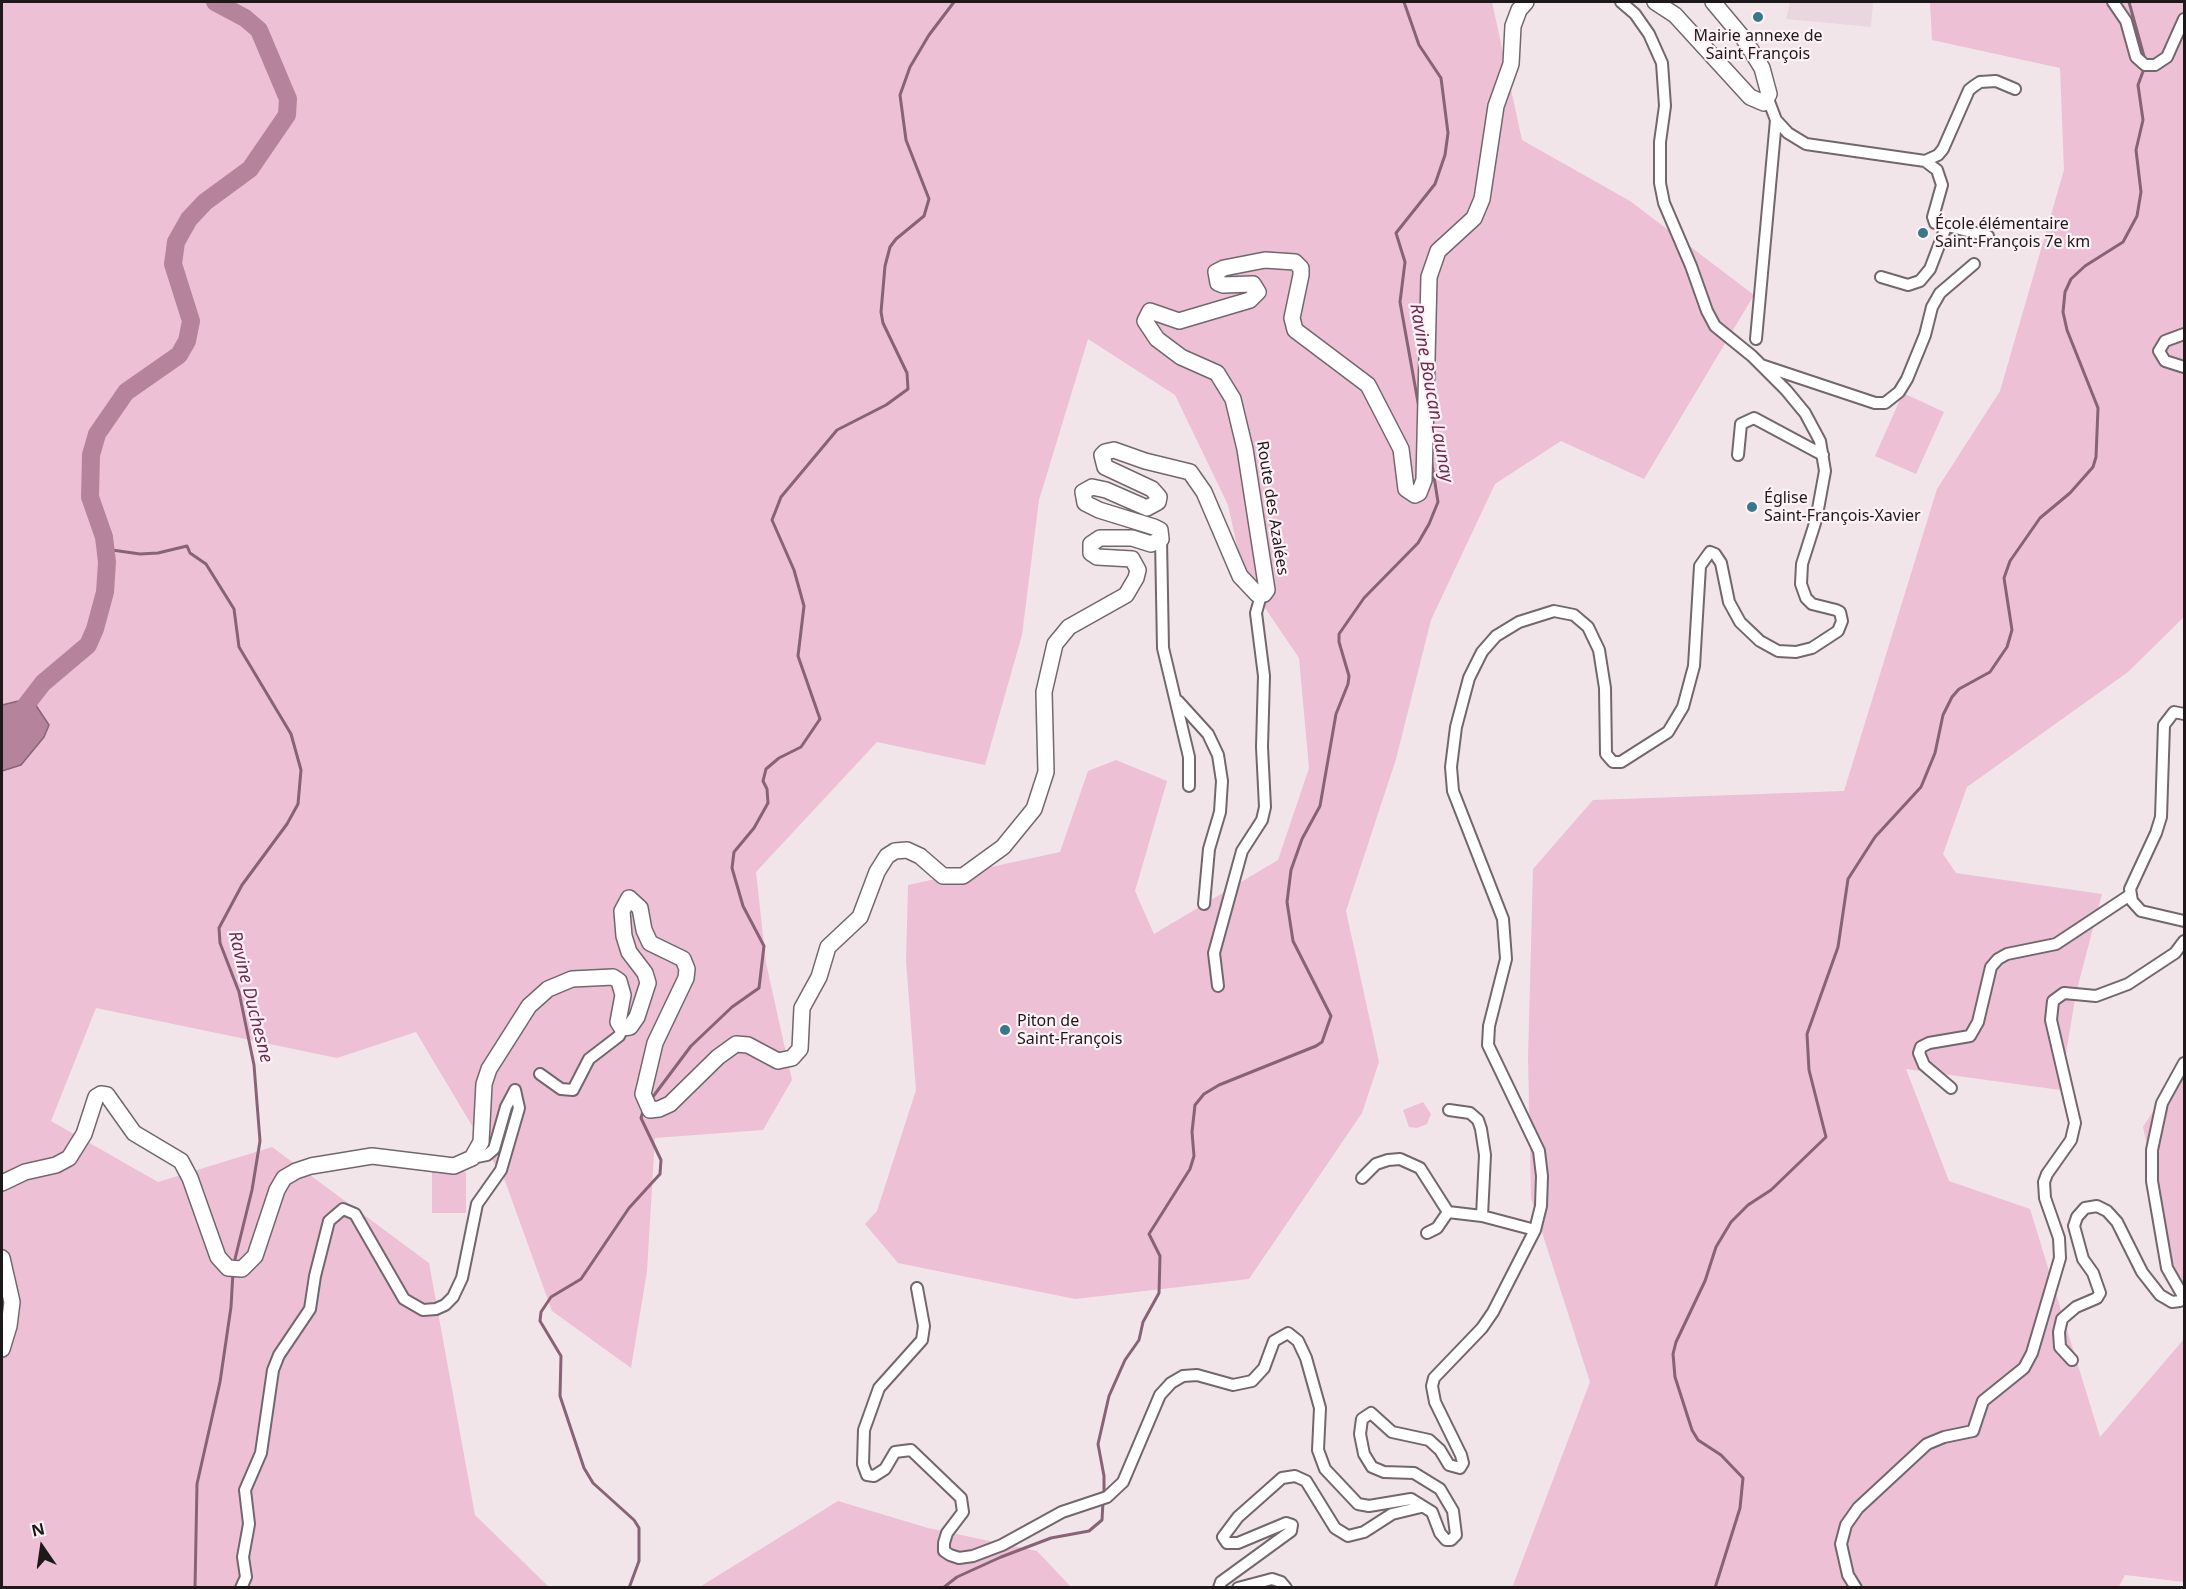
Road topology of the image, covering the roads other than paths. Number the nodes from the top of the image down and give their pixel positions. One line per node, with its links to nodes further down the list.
1 (1526, 2): 22 (main road, Route des Azalées)
2 (1621, 2): 17 (street)
3 (1655, 2): 8 (main road)
4 (1713, 2): 8 (main road)
5 (2113, 2): 6 (street)
6 (2184, 19)
7 (2015, 89): 10 (street)
8 (1768, 99): 9 (street)
9 (1776, 120): 10 (street); 16 (street)
10 (1925, 161): 11 (street)
11 (1947, 227): 12 (street); 14 (street)
12 (1988, 236)
13 (1974, 264): 17 (street)
14 (1881, 277)
15 (2184, 334): 18 (street)
16 (1756, 339)
17 (1760, 365): 20 (street)
18 (2184, 367)
19 (1738, 454): 20 (street)
20 (1823, 455): 41 (street)
21 (1161, 539): 22 (main road, Route des Azalées); 23 (street); 31 (main road)
22 (1261, 595): 30 (street)
23 (1174, 696): 25 (street); 27 (street)
24 (2184, 714): 26 (street)
25 (1189, 786)
26 (2130, 895): 28 (street); 34 (street)
27 (1204, 904)
28 (2184, 921)
29 (2184, 941): 52 (street)
30 (1218, 986)
31 (624, 1028): 33 (street); 36 (main road)
32 (2184, 1064): 46 (street)
33 (540, 1074)
34 (1950, 1088)
35 (1449, 1110): 40 (street)
36 (472, 1158): 38 (main road); 48 (street)
37 (1362, 1178): 39 (street)
38 (2, 1183)
39 (1448, 1212): 40 (street); 42 (street)
40 (1482, 1216): 41 (street)
41 (1535, 1230): 47 (street)
42 (1427, 1233)
43 (2, 1258): 45 (main road)
44 (917, 1288): 47 (street)
45 (2, 1349)
46 (2072, 1360)
47 (1421, 1507): 49 (street)
48 (241, 1587)
49 (1219, 1587)
50 (1238, 1587): 51 (street)
51 (1286, 1587)
52 (1856, 1587)

